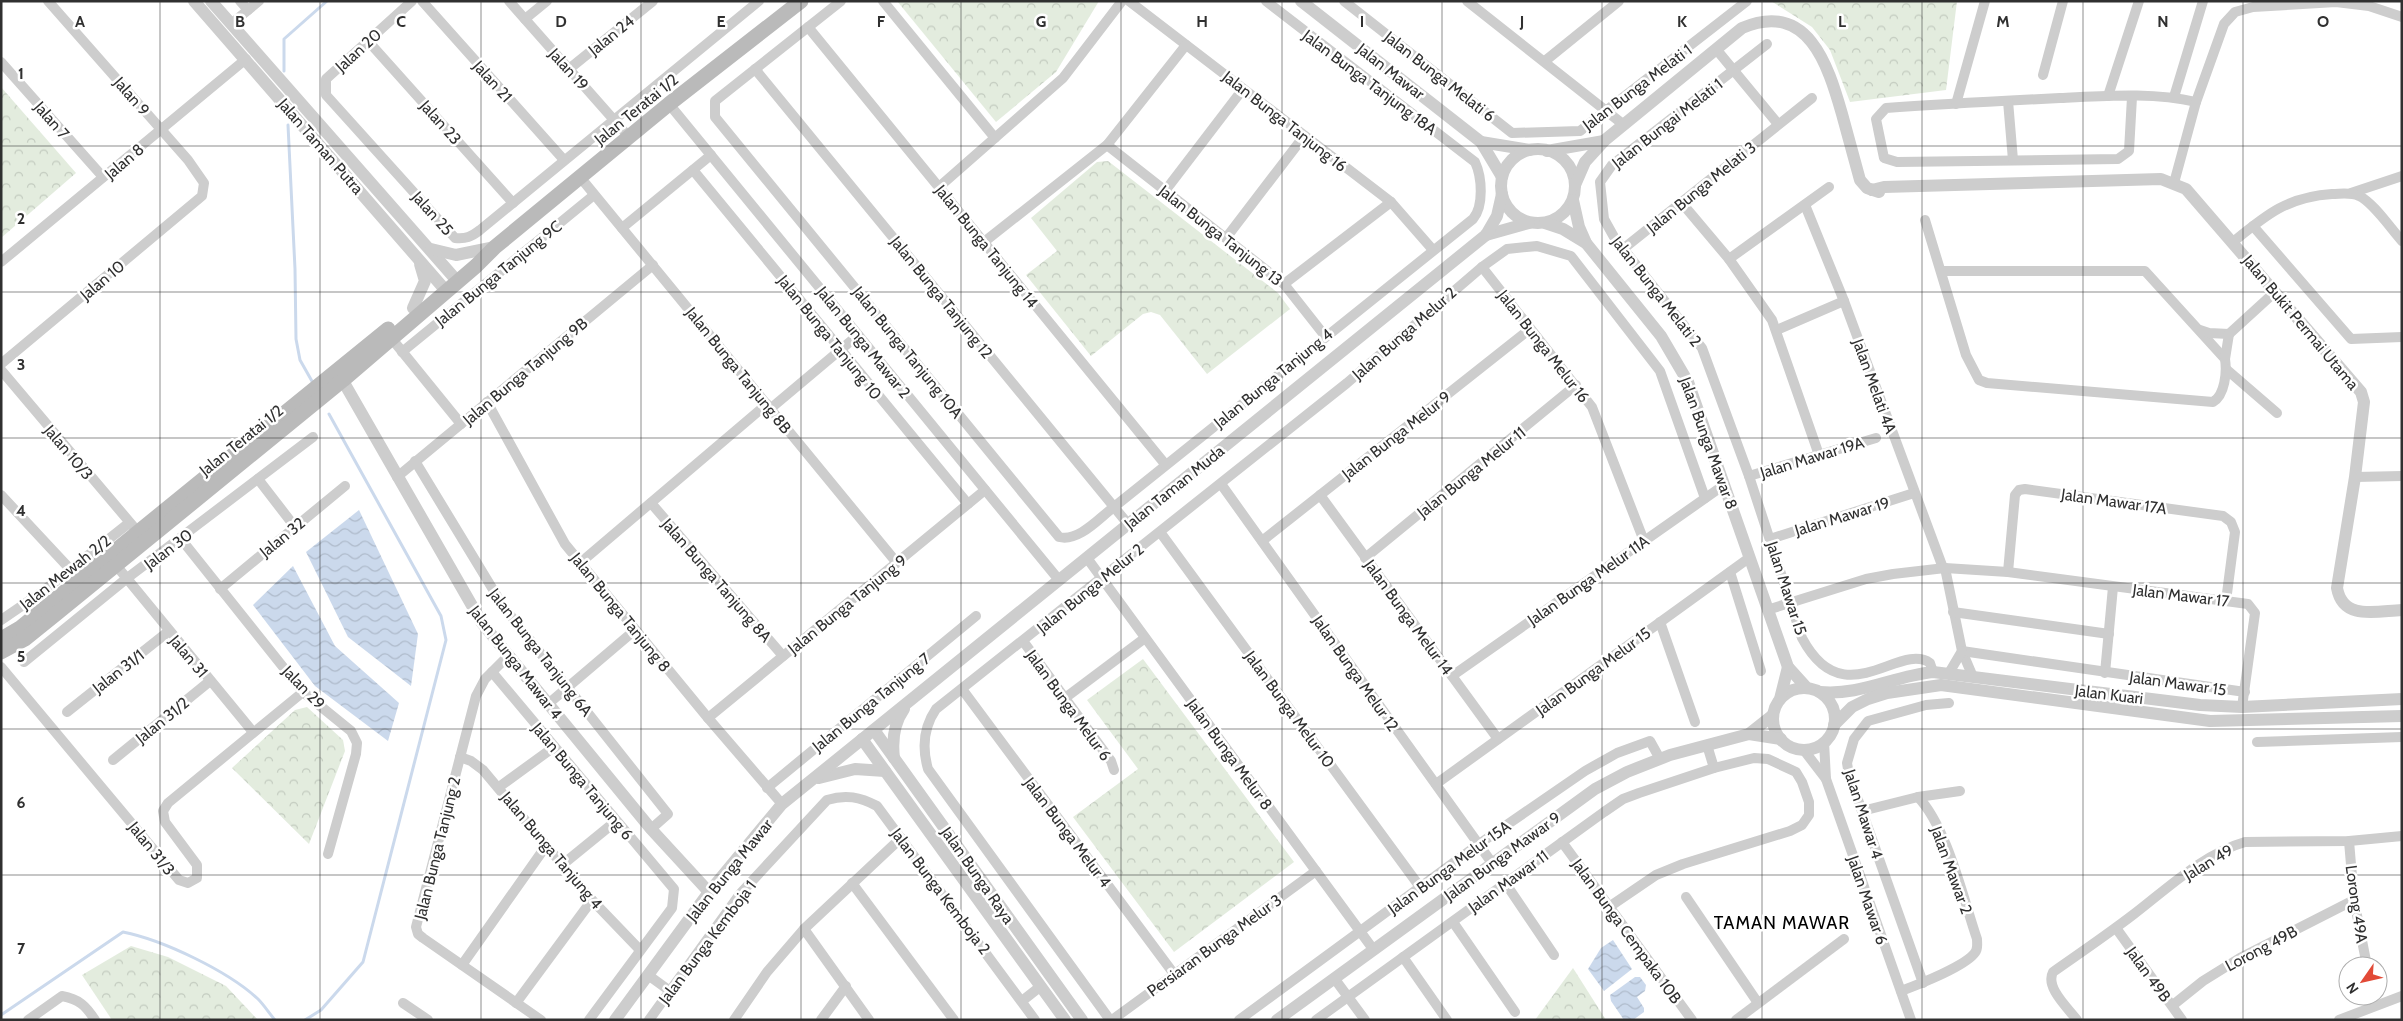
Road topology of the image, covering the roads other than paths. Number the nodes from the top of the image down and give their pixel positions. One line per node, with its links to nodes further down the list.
1 (48, 1): 57 (street, Jalan 9)
2 (194, 1): 36 (street, Jalan Taman Putra)
3 (211, 1): 30 (street, Jalan Taman Putra)
4 (240, 1): 27 (street)
5 (259, 1): 27 (street)
6 (412, 1): 32 (street, Jalan 20)
7 (422, 1): 68 (street, Jalan 21)
8 (509, 1): 29 (street, Jalan 19)
9 (547, 1): 29 (street)
10 (653, 1): 39 (street, Jalan 24)
11 (759, 1): 54 (street, Jalan 25)
12 (801, 1): 51 (main road, Jalan Teratai 1/2)
13 (841, 1): 31 (street)
14 (884, 1): 61 (street)
15 (1122, 1): 61 (street)
16 (1129, 1): 34 (street, Jalan Bunga Tanjung 16)
17 (1266, 1): 70 (street, Jalan Bunga Tanjung 18A)
18 (1301, 1): 63 (street, Jalan Mawar)
19 (1344, 1): 58 (street, Jalan Bunga Melati 6)
20 (1467, 1): 37 (street)
21 (1619, 1): 37 (street)
22 (1748, 1): 53 (street, Jalan Bunga Melati 1)
23 (1985, 1): 52 (street)
24 (2063, 1): 42 (street)
25 (2139, 1): 45 (street)
26 (2203, 1): 47 (street)
27 (248, 10): 30 (street)
28 (2402, 17): 50 (street)
29 (525, 19): 39 (street, Jalan 19)
30 (231, 24): 103 (street, Jalan Taman Putra)
31 (808, 27): 40 (street); 78 (street, Jalan Bunga Tanjung 14)
32 (368, 41): 43 (street, Jalan 20); 88 (street, Jalan 23)
33 (1768, 44): 41 (street, Jalan Bungai Melati 1)
34 (1186, 45): 44 (street, Jalan Bunga Tanjung 16); 64 (street)
35 (1716, 49): 41 (street); 56 (street, Jalan Bukit Permai Utama); 76 (street, Jalan Bukit Permai Utama)
36 (246, 59): 57 (street, Jalan 8); 106 (street, Jalan Taman Putra)
37 (1545, 61): 53 (street)
38 (1, 62): 74 (street, Jalan 7)
39 (569, 69): 54 (street, Jalan 19)
40 (755, 69): 157 (street, Jalan Bunga Tanjung 12); 157 (street, Jalan Bunga Tanjung 10A)
41 (1734, 70): 55 (street); 90 (street, Jalan Bungai Melati 1)
42 (2043, 74)
43 (326, 79): 88 (street, Jalan 25)
44 (1243, 89): 59 (street, Jalan Bunga Tanjung 16); 80 (street)
45 (2108, 96): 46 (street); 49 (street)
46 (2132, 97): 47 (street); 69 (street)
47 (2174, 97): 50 (street)
48 (1812, 98): 55 (street, Jalan Bunga Melati 3)
49 (2008, 101): 52 (street); 69 (street)
50 (2196, 102): 76 (street)
51 (669, 104): 60 (main road, Jalan Teratai 1/2); 67 (street, Jalan Bunga Mawar 2)
52 (1956, 104): 69 (street)
53 (1607, 112): 56 (street); 58 (street, Jalan Bunga Melati 1)
54 (614, 119): 60 (street, Jalan 19); 68 (street, Jalan 25)
55 (1778, 124): 87 (street, Jalan Bunga Melati 3)
56 (1624, 126): 62 (street, Jalan Bukit Permai Utama)
57 (161, 129): 74 (street, Jalan 8); 84 (street, Jalan 9)
58 (1512, 133)
59 (1304, 136): 86 (street, Jalan Bunga Tanjung 16); 97 (street)
60 (629, 137): 75 (main road, Jalan Teratai 1/2)
61 (995, 138): 78 (street)
62 (1605, 140): 66 (street, Jalan Bukit Permai Utama); 77 (street, Jalan Bukit Permai Utama)
63 (1480, 142): 65 (street, Jalan Mawar); 73 (street, Jalan Mawar)
64 (1107, 145): 80 (street, Jalan Bunga Tanjung 13); 99 (street)
65 (1530, 150): 66 (street); 73 (street)
66 (1547, 151): 77 (street)
67 (710, 155): 71 (street); 122 (street, Jalan Bunga Mawar 2)
68 (564, 160): 88 (street, Jalan 25)
69 (2013, 160)
70 (1475, 162): 105 (street, Jalan Bunga Tanjung 4)
71 (693, 170): 95 (street); 126 (street, Jalan Bunga Tanjung 10)
72 (2402, 176): 81 (street)
73 (1502, 177): 82 (street)
74 (103, 178): 108 (street, Jalan 8)
75 (580, 178): 83 (street, Jalan Bunga Tanjung 8B); 102 (main road, Jalan Teratai 1/2)
76 (2174, 183): 100 (street, Jalan Bukit Permai Utama)
77 (1575, 185): 85 (street)
78 (939, 187): 99 (street, Jalan Bunga Tanjung 14)
79 (1829, 187): 89 (street)
80 (1165, 191): 97 (street, Jalan Bunga Tanjung 13)
81 (2350, 193): 94 (street); 98 (street)
82 (1502, 194): 92 (street); 96 (street, Jalan Taman Muda)
83 (594, 195): 95 (street, Jalan Bunga Tanjung 8B); 127 (street, Jalan Bunga Tanjung 9C)
84 (202, 196): 128 (street, Jalan 10)
85 (1573, 200): 93 (street); 101 (street, Jalan Bunga Mawar 8)
86 (1391, 202): 105 (street, Jalan Bunga Tanjung 16); 113 (street)
87 (1682, 202): 104 (street, Jalan Bunga Melati 3); 107 (street)
88 (513, 203)
89 (1805, 206): 107 (street); 116 (street, Jalan Melati 4A)
90 (1604, 219): 104 (street, Jalan Bunga Melati 2)
91 (1924, 220): 111 (street)
92 (1529, 223): 93 (street); 96 (street, Jalan Taman Muda)
93 (1545, 223): 101 (street, Jalan Bunga Mawar 8)
94 (2253, 226): 100 (street); 124 (street)
95 (622, 228): 109 (street, Jalan Bunga Tanjung 8B)
96 (1486, 235): 158 (street, Jalan Taman Muda)
97 (1226, 238): 113 (street, Jalan Bunga Tanjung 13)
98 (2402, 241)
99 (984, 242): 141 (street, Jalan Bunga Tanjung 14)
100 (2233, 242): 115 (street, Jalan Bukit Permai Utama)
101 (1586, 243): 148 (street, Jalan Bunga Mawar 8)
102 (495, 247): 103 (street); 112 (main road, Jalan Teratai 1/2)
103 (432, 249): 112 (street, Jalan Taman Putra)
104 (1623, 249): 142 (street, Jalan Bunga Melati 2)
105 (1433, 250): 123 (street, Jalan Bunga Tanjung 4)
106 (417, 255): 114 (street, Jalan Taman Putra); 117 (street)
107 (1729, 259): 120 (street)
108 (1, 262)
109 (653, 265): 133 (street, Jalan Bunga Tanjung 9B); 134 (street, Jalan Bunga Tanjung 8B)
110 (1482, 267): 118 (street, Jalan Bunga Melur 16); 147 (street, Jalan Bunga Melur 2); 154 (street, Jalan Bunga Melur 2)
111 (1941, 271): 119 (street); 129 (street)
112 (455, 278): 114 (main road, Jalan Teratai 1/2)
113 (1284, 284): 123 (street, Jalan Bunga Tanjung 13)
114 (443, 288): 117 (main road, Jalan Teratai 1/2); 125 (main road, Jalan Teratai 1/2)
115 (2275, 292): 121 (street); 145 (street, Jalan Bukit Permai Utama)
116 (1844, 301): 120 (street); 151 (street, Jalan Melati 4A)
117 (413, 308): 131 (main road, Jalan Teratai 1/2)
118 (1530, 329): 132 (street, Jalan Bunga Melur 16); 153 (street, Jalan Bunga Melur 9)
119 (2199, 329): 121 (street); 129 (street)
120 (1777, 330): 139 (street)
121 (2229, 334): 129 (street)
122 (858, 335): 126 (street); 150 (street, Jalan Bunga Mawar 2)
123 (1325, 336): 141 (street, Jalan Bunga Tanjung 4)
124 (2402, 337)
125 (392, 339): 127 (street); 131 (main road, Jalan Teratai 1/2)
126 (840, 349): 134 (street); 156 (street, Jalan Bunga Tanjung 10)
127 (402, 352): 136 (street)
128 (1, 364)
129 (2226, 364): 135 (street)
130 (1, 370): 160 (street, Jalan 10/3)
131 (339, 375): 144 (street, Jalan Bunga Mawar 4); 160 (main road, Jalan Teratai 1/2); 171 (main road, Jalan Teratai 1/2)
132 (1576, 385): 165 (street, Jalan Bunga Melur 16); 167 (street, Jalan Bunga Melur 11)
133 (487, 402): 136 (street, Jalan Bunga Tanjung 9B); 169 (street, Jalan Bunga Tanjung 8)
134 (769, 406): 155 (street); 170 (street, Jalan Bunga Tanjung 8B)
135 (2277, 412)
136 (461, 424): 140 (street, Jalan Bunga Tanjung 9B)
137 (313, 436): 146 (street, Jalan 30)
138 (1876, 438): 139 (street, Jalan Mawar 19A)
139 (1819, 455): 142 (street, Jalan Mawar 19A)
140 (416, 461): 144 (street, Jalan Bunga Tanjung 9B); 212 (street, Jalan Bunga Tanjung 6A)
141 (1165, 464): 157 (street, Jalan Bunga Tanjung 4)
142 (1749, 476): 163 (street, Jalan Mawar 15)
143 (2402, 476): 145 (street)
144 (397, 477): 198 (street, Jalan Bunga Mawar 4)
145 (2355, 477): 185 (street, Jalan Bukit Permai Utama)
146 (258, 479): 159 (street); 162 (street, Jalan 30)
147 (1221, 484): 161 (street, Jalan Bunga Melur 2); 164 (street, Jalan Bunga Melur 12)
148 (1724, 485): 154 (street, Jalan Bunga Melur 11A); 168 (street, Jalan Bunga Mawar 8)
149 (345, 486): 159 (street, Jalan 32)
150 (985, 490): 156 (street, Jalan Bunga Tanjung 9); 178 (street, Jalan Bunga Mawar 2)
151 (1914, 494): 163 (street, Jalan Mawar 19); 172 (street, Jalan Melati 4A)
152 (1, 495): 173 (street)
153 (1320, 495): 164 (street, Jalan Bunga Melur 9); 167 (street, Jalan Bunga Melur 14)
154 (1705, 498): 165 (street, Jalan Bunga Melur 11A)
155 (651, 503): 169 (street); 199 (street, Jalan Bunga Tanjung 8A)
156 (968, 504): 170 (street, Jalan Bunga Tanjung 9)
157 (1114, 507): 158 (street, Jalan Bunga Tanjung 12)
158 (1128, 524): 166 (street, Jalan Taman Muda)
159 (295, 527): 180 (street, Jalan 32)
160 (133, 528): 173 (street, Jalan Mewah 2/2); 194 (main road, Jalan Teratai 1/2)
161 (1160, 532): 176 (street, Jalan Bunga Melur 2); 273 (street, Jalan Bunga Melur 10)
162 (181, 539): 177 (street, Jalan 30); 180 (street, Jalan 29)
163 (1770, 539): 182 (street, Jalan Mawar 15)
164 (1262, 541): 251 (street, Jalan Bunga Melur 12)
165 (1644, 541): 208 (street, Jalan Bunga Melur 11A)
166 (1087, 558): 176 (street, Jalan Bunga Melur 8); 178 (street, Jalan Taman Muda)
167 (1365, 558): 208 (street, Jalan Bunga Melur 14)
168 (1750, 558): 174 (street, Jalan Bunga Melur 15); 184 (street, Jalan Bunga Mawar 8)
169 (580, 563): 190 (street, Jalan Bunga Tanjung 8)
170 (897, 563): 199 (street, Jalan Bunga Tanjung 9)
171 (115, 564): 177 (street, Jalan 31); 197 (main road, Jalan Teratai 1/2)
172 (1944, 568): 175 (street, Jalan Mawar 17); 182 (street); 186 (street)
173 (70, 569): 188 (street, Jalan Mewah 2/2)
174 (1730, 572): 189 (street, Jalan Bunga Melur 15); 203 (street)
175 (2008, 572): 179 (street, Jalan Mawar 17); 181 (street, Jalan Mawar 17A)
176 (1101, 577): 193 (street, Jalan Bunga Melur 8); 195 (street, Jalan Bunga Melur 2)
177 (126, 579): 191 (street, Jalan 31); 200 (street, Jalan 30)
178 (1059, 580): 219 (street, Jalan Taman Muda)
179 (2114, 587): 181 (street, Jalan Mawar 17); 192 (street)
180 (220, 589): 215 (street, Jalan 29)
181 (2226, 601): 217 (street, Jalan Mawar 17)
182 (1791, 603): 184 (street); 205 (street, Jalan Mawar 15)
183 (1, 606): 188 (street)
184 (1767, 610): 202 (street, Jalan Bunga Mawar 8)
185 (2402, 610)
186 (1953, 612): 192 (street); 196 (street)
187 (976, 616): 253 (street, Jalan Bunga Tanjung 7)
188 (5, 617)
189 (1660, 622): 228 (street); 234 (street, Jalan Bunga Melur 15)
190 (635, 630): 212 (street); 227 (street, Jalan Bunga Tanjung 8)
191 (169, 631): 210 (street, Jalan 31); 224 (street, Jalan 31/1)
192 (2109, 634): 207 (street)
193 (1145, 638): 218 (street); 270 (street, Jalan Bunga Melur 8)
194 (1, 639)
195 (1023, 641): 214 (street, Jalan Bunga Melur 2); 218 (street, Jalan Bunga Melur 6)
196 (1962, 651): 206 (street); 207 (street, Jalan Mawar 15); 209 (street)
197 (1, 652)
198 (508, 656): 204 (street, Jalan Bunga Tanjung 2); 222 (street, Jalan Bunga Mawar 4)
199 (783, 656): 227 (street, Jalan Bunga Tanjung 9)
200 (24, 662)
201 (1, 667): 231 (street, Jalan 31/3)
202 (1788, 667): 213 (street, Jalan Bunga Mawar 8); 220 (street)
203 (1761, 671)
204 (492, 672): 240 (street, Jalan Bunga Tanjung 6); 242 (street, Jalan Bunga Tanjung 2)
205 (1933, 672): 206 (street, Jalan Kuari); 216 (street, Jalan Kuari)
206 (1949, 673): 209 (street, Jalan Kuari)
207 (2105, 673): 217 (street, Jalan Mawar 15)
208 (1452, 676): 234 (street, Jalan Bunga Melur 14)
209 (1973, 677): 223 (street, Jalan Kuari)
210 (210, 681): 231 (street, Jalan 31); 245 (street, Jalan 31/2)
211 (1940, 685): 226 (street, Jalan Kuari); 229 (street, Jalan Kuari); 258 (street, Jalan Mawar 4)
212 (567, 688): 222 (street); 260 (street, Jalan Bunga Tanjung 6A)
213 (1807, 688): 216 (street); 220 (street)
214 (962, 689): 290 (street, Jalan Bunga Melur 4); 322 (street, Jalan Bunga Melur 2)
215 (304, 692): 231 (street, Jalan 31/3); 267 (street, Jalan 29)
216 (1820, 692): 229 (street)
217 (2245, 692): 223 (street, Jalan Mawar 17)
218 (1065, 698): 247 (street, Jalan Bunga Melur 6)
219 (912, 699): 230 (street, Jalan Taman Muda); 243 (street)
220 (1780, 699): 225 (street)
221 (2402, 699): 223 (street, Jalan Kuari)
222 (548, 704): 260 (street, Jalan Bunga Mawar 4)
223 (2242, 707)
224 (67, 712)
225 (1773, 715): 232 (street, Jalan Bunga Mawar 9); 235 (street)
226 (2402, 716)
227 (708, 718): 253 (street, Jalan Bunga Tanjung 8)
228 (1696, 722)
229 (1834, 725): 237 (street)
230 (874, 730): 236 (street, Jalan Taman Muda); 243 (street, Jalan Bunga Raya)
231 (253, 732)
232 (1750, 734): 235 (street, Jalan Bunga Mawar 9); 239 (street, Jalan Bunga Mawar 9)
233 (2402, 737): 238 (street)
234 (1498, 739): 251 (street, Jalan Bunga Melur 15)
235 (1781, 739): 241 (street)
236 (862, 740): 248 (street, Jalan Bunga Raya); 250 (street, Jalan Bunga Mawar)
237 (1824, 742): 241 (street); 249 (street, Jalan Mawar 6)
238 (2257, 742)
239 (1707, 745): 244 (street, Jalan Bunga Mawar 9); 246 (street)
240 (554, 747): 252 (street); 259 (street, Jalan Bunga Tanjung 6)
241 (1803, 750): 249 (street, Jalan Mawar 6)
242 (460, 757): 252 (street, Jalan Bunga Tanjung 4); 289 (street, Jalan Bunga Tanjung 2)
243 (894, 758): 321 (street, Jalan Bunga Raya)
244 (1660, 759): 265 (street, Jalan Bunga Melur 15A); 268 (street, Jalan Bunga Mawar 9)
245 (114, 760)
246 (1714, 768): 263 (street, Jalan Mawar 11); 278 (street, Jalan Mawar 11)
247 (1114, 770)
248 (885, 771): 250 (street); 295 (street, Jalan Bunga Raya)
249 (1826, 779): 297 (street, Jalan Mawar 6)
250 (807, 782): 257 (street, Jalan Bunga Mawar)
251 (1436, 784): 265 (street, Jalan Bunga Melur 12)
252 (499, 787): 266 (street, Jalan Bunga Tanjung 4)
253 (767, 788): 257 (street, Jalan Bunga Tanjung 8)
254 (1960, 791): 255 (street)
255 (1918, 797): 258 (street); 293 (street, Jalan Mawar 2)
256 (827, 800): 262 (street, Jalan Bunga Kemboja 2); 296 (street, Jalan Bunga Kemboja 1)
257 (782, 804): 274 (street, Jalan Bunga Mawar)
258 (1862, 811): 293 (street, Jalan Mawar 4)
259 (616, 821): 269 (street); 285 (street, Jalan Bunga Tanjung 6)
260 (651, 829): 274 (street, Jalan Bunga Mawar 4)
261 (2402, 836): 264 (street, Jalan 49)
262 (901, 838): 271 (street); 301 (street, Jalan Bunga Kemboja 2)
263 (1562, 842): 272 (street, Jalan Mawar 11); 278 (street, Jalan Bunga Cempaka 10B)
264 (2349, 842): 277 (street, Lorong 49A); 280 (street, Jalan 49)
265 (1479, 844): 268 (street, Jalan Bunga Melur 12); 273 (street, Jalan Bunga Melur 15A)
266 (546, 846): 269 (street, Jalan Bunga Tanjung 4); 289 (street)
267 (328, 854)
268 (1492, 863): 284 (street, Jalan Bunga Mawar 9)
269 (562, 865): 276 (street, Jalan Bunga Tanjung 4)
270 (1316, 871): 282 (street, Jalan Bunga Melur 8); 290 (street, Persiaran Bunga Melur 3)
271 (852, 883): 281 (street); 318 (street)
272 (1506, 884): 279 (street, Jalan Mawar 11); 286 (street)
273 (1420, 887): 282 (street, Jalan Bunga Melur 15A)
274 (709, 892): 291 (street, Jalan Bunga Mawar)
275 (1686, 897): 304 (street)
276 (592, 900): 285 (street, Jalan Bunga Tanjung 4); 303 (street)
277 (2354, 900): 287 (street, Lorong 49A); 305 (street, Lorong 49B)
278 (1609, 907): 328 (street, Jalan Bunga Cempaka 10B)
279 (1453, 922): 288 (street, Jalan Mawar 11); 307 (street)
280 (2116, 928): 305 (street, Jalan 49B); 331 (street, Jalan 49)
281 (804, 929): 294 (street); 315 (street)
282 (1360, 931): 284 (street, Jalan Bunga Melur 8); 323 (street, Jalan Bunga Melur 15A)
283 (1844, 940): 304 (street)
284 (1373, 949): 292 (street, Jalan Bunga Mawar 9)
285 (640, 950): 312 (street)
286 (1554, 955)
287 (2365, 956)
288 (1403, 957): 299 (street, Jalan Mawar 11); 327 (street)
289 (462, 965): 303 (street, Jalan Bunga Tanjung 2)
290 (1174, 974): 322 (street, Persiaran Bunga Melur 3)
291 (648, 975): 296 (street); 313 (street, Jalan Bunga Mawar)
292 (1334, 978): 299 (street); 324 (street, Jalan Bunga Mawar 9)
293 (1923, 983): 297 (street)
294 (846, 986): 316 (street); 317 (street)
295 (1040, 986): 301 (street); 320 (street, Jalan Bunga Raya)
296 (670, 991): 314 (street, Jalan Bunga Kemboja 1)
297 (1900, 991): 330 (street, Jalan Mawar 6)
298 (2402, 996): 300 (street)
299 (1348, 997): 325 (street, Jalan Mawar 11); 326 (street)
300 (2388, 998)
301 (1022, 1001): 319 (street, Jalan Bunga Kemboja 2)
302 (403, 1003): 310 (street)
303 (516, 1003): 311 (street, Jalan Bunga Tanjung 2)
304 (1758, 1003): 329 (street)
305 (2173, 1005): 332 (street, Jalan 49B)
306 (2365, 1006): 333 (street)
307 (1515, 1012)
308 (28, 1020): 309 (street)
309 (95, 1020)
310 (428, 1020)
311 (541, 1020)
312 (589, 1020)
313 (616, 1020)
314 (650, 1020)
315 (734, 1020)
316 (821, 1020)
317 (870, 1020)
318 (954, 1020)
319 (1035, 1020)
320 (1065, 1020)
321 (1082, 1020)
322 (1111, 1020)
323 (1239, 1020)
324 (1277, 1020)
325 (1316, 1020)
326 (1365, 1020)
327 (1447, 1020)
328 (1692, 1020)
329 (1736, 1020)
330 (1911, 1020)
331 (2077, 1020)
332 (2182, 1020)
333 (2339, 1020)

